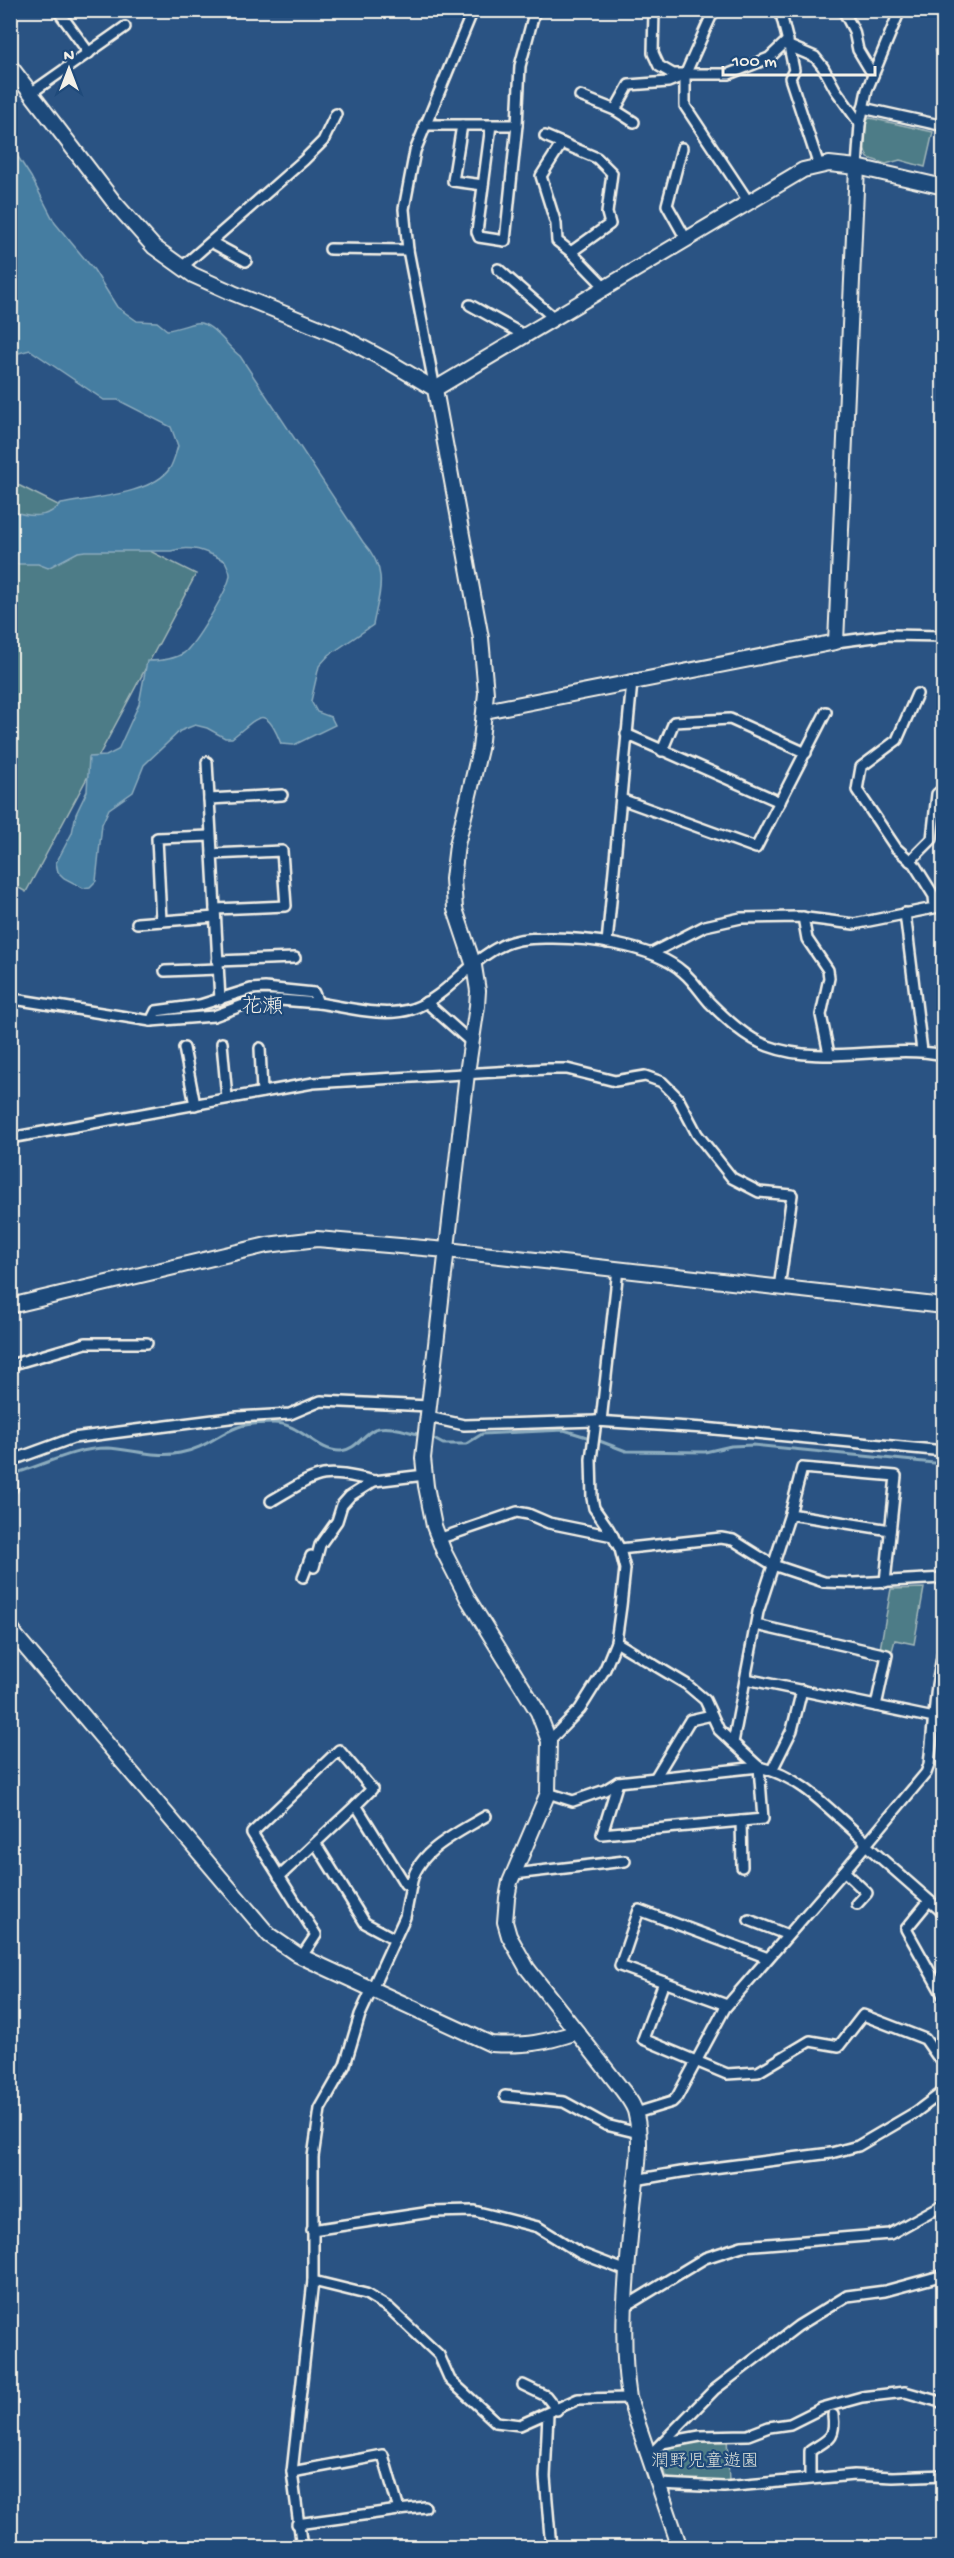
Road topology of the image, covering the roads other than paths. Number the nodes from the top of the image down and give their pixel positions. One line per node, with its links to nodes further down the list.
1 (61, 10): 11 (street)
2 (473, 10): 22 (street)
3 (536, 10): 25 (street)
4 (654, 10): 13 (street)
5 (714, 10): 13 (street)
6 (780, 10): 10 (street)
7 (843, 10): 14 (street)
8 (900, 10): 14 (street)
9 (125, 27): 11 (street)
10 (788, 43): 13 (street); 21 (street); 30 (street)
11 (89, 52): 15 (street)
12 (10, 66): 15 (street)
13 (685, 75): 18 (street); 34 (street)
14 (873, 75): 17 (street)
15 (32, 93): 41 (street)
16 (580, 96): 18 (street)
17 (863, 108): 21 (street); 26 (street)
18 (615, 110): 20 (street)
19 (336, 114): 36 (street)
20 (634, 122)
21 (860, 124): 31 (street)
22 (424, 125): 23 (street); 38 (street)
23 (462, 125): 24 (street); 32 (street)
24 (491, 125): 25 (street); 32 (street)
25 (517, 125): 32 (street)
26 (944, 126)
27 (544, 136): 28 (street)
28 (562, 143): 39 (street); 39 (street)
29 (682, 148): 35 (street)
30 (819, 166): 31 (street); 34 (street)
31 (857, 167): 33 (street); 49 (street)
32 (483, 185)
33 (944, 187)
34 (748, 201): 35 (street)
35 (686, 238): 43 (street)
36 (211, 242): 40 (street); 41 (street)
37 (330, 249): 38 (street)
38 (408, 250): 47 (street)
39 (571, 252): 43 (street)
40 (246, 261)
41 (182, 267): 47 (street)
42 (498, 269): 45 (street)
43 (605, 287): 45 (street)
44 (470, 305): 46 (street)
45 (554, 318): 46 (street)
46 (524, 336): 47 (street)
47 (435, 389): 52 (street)
48 (944, 636): 49 (street)
49 (836, 642): 50 (street)
50 (632, 682): 52 (street); 54 (street)
51 (917, 694): 65 (street)
52 (485, 711): 76 (street)
53 (826, 712): 56 (street)
54 (626, 734): 55 (street); 61 (street)
55 (662, 751): 56 (street); 62 (street)
56 (806, 753): 62 (street)
57 (207, 762): 60 (street)
58 (944, 788): 65 (street)
59 (282, 795): 60 (street)
60 (209, 799): 63 (street)
61 (621, 799): 62 (street); 72 (street)
62 (780, 802)
63 (210, 836): 64 (street); 70 (street)
64 (212, 854): 67 (street); 67 (street)
65 (910, 861): 66 (street)
66 (939, 907): 68 (street)
67 (215, 913): 70 (street); 75 (street)
68 (905, 913): 69 (street); 87 (street)
69 (803, 917): 73 (street); 88 (street)
70 (161, 921): 71 (street)
71 (137, 923)
72 (607, 943): 73 (street); 76 (street)
73 (652, 954): 88 (street)
74 (295, 958): 75 (street)
75 (217, 965): 77 (street); 78 (street)
76 (474, 966): 80 (street); 84 (street)
77 (165, 971)
78 (220, 1000): 81 (street); 82 (street)
79 (10, 1001): 82 (street)
80 (426, 1002): 81 (street); 84 (street)
81 (318, 1003): 82 (street)
82 (151, 1021)
83 (222, 1043): 92 (street)
84 (472, 1043): 90 (street)
85 (184, 1048): 93 (street)
86 (260, 1048): 91 (street)
87 (922, 1051): 88 (street); 89 (street)
88 (829, 1054)
89 (944, 1055)
90 (467, 1073): 91 (street); 95 (street); 97 (street)
91 (262, 1092): 92 (street)
92 (227, 1098): 93 (street)
93 (195, 1105): 94 (street)
94 (10, 1138)
95 (447, 1250): 96 (street); 98 (street); 103 (street)
96 (618, 1269): 97 (street); 102 (street)
97 (779, 1288): 99 (street)
98 (10, 1306)
99 (944, 1306)
100 (147, 1343): 101 (street)
101 (10, 1365)
102 (599, 1421): 103 (street); 104 (street); 113 (street)
103 (427, 1423): 105 (street); 106 (street)
104 (944, 1451)
105 (10, 1461)
106 (425, 1475): 107 (street); 114 (street)
107 (374, 1481): 110 (street); 115 (street)
108 (11, 1482): 109 (street)
109 (10, 1488)
110 (272, 1501)
111 (790, 1514): 112 (street); 112 (street); 117 (street)
112 (890, 1530): 121 (street)
113 (613, 1536): 114 (street); 116 (street)
114 (438, 1539): 131 (street)
115 (320, 1545): 118 (street); 119 (street)
116 (620, 1549): 117 (street); 124 (street)
117 (773, 1565): 121 (street); 123 (street)
118 (314, 1567)
119 (303, 1577)
120 (944, 1578): 121 (street)
121 (885, 1582)
122 (10, 1625): 155 (street)
123 (756, 1625): 126 (street); 128 (street)
124 (616, 1642): 129 (street); 131 (street)
125 (944, 1646): 130 (street)
126 (746, 1679): 127 (street); 132 (street)
127 (802, 1690): 128 (street); 134 (street)
128 (876, 1706): 130 (street)
129 (712, 1716): 132 (street); 135 (street)
130 (934, 1718): 142 (street)
131 (549, 1741): 137 (street)
132 (734, 1743): 133 (street)
133 (759, 1767): 134 (street); 135 (street); 140 (street)
134 (772, 1770): 142 (street)
135 (655, 1778): 136 (street)
136 (618, 1782): 137 (street); 140 (street)
137 (548, 1793): 146 (street)
138 (356, 1805): 141 (street); 147 (street); 148 (street)
139 (486, 1816): 148 (street)
140 (741, 1821): 144 (street)
141 (316, 1844): 147 (street); 154 (street)
142 (866, 1845): 145 (street); 149 (street)
143 (625, 1861): 146 (street)
144 (742, 1867)
145 (844, 1871): 150 (street); 153 (street)
146 (514, 1874): 161 (street)
147 (279, 1877): 155 (street)
148 (411, 1886): 154 (street)
149 (929, 1901): 151 (street); 159 (street)
150 (857, 1904)
151 (944, 1916)
152 (749, 1920): 153 (street)
153 (788, 1935): 156 (street)
154 (395, 1939): 158 (street)
155 (302, 1956): 158 (street)
156 (768, 1958): 157 (street); 160 (street)
157 (664, 1982): 160 (street); 163 (street)
158 (371, 1990): 161 (street); 170 (street)
159 (944, 1997)
160 (727, 2005): 163 (street)
161 (578, 2032): 166 (street)
162 (944, 2058): 163 (street)
163 (697, 2060): 166 (street)
164 (944, 2091): 168 (street)
165 (505, 2096): 167 (street)
166 (636, 2113): 167 (street)
167 (639, 2133): 168 (street)
168 (635, 2180): 171 (street)
169 (944, 2204): 174 (street)
170 (312, 2230): 171 (street); 173 (street)
171 (627, 2271): 174 (street)
172 (944, 2275): 180 (street)
173 (313, 2281): 178 (street); 182 (street)
174 (626, 2306): 176 (street)
175 (523, 2385): 178 (street)
176 (629, 2398): 178 (street); 181 (street)
177 (944, 2403): 180 (street)
178 (552, 2412): 190 (street)
179 (833, 2415): 184 (street)
180 (662, 2443): 181 (street)
181 (650, 2455): 185 (street)
182 (292, 2472): 187 (street); 188 (street)
183 (944, 2475): 184 (street)
184 (810, 2478): 185 (street)
185 (659, 2484): 191 (street)
186 (425, 2507): 187 (street)
187 (399, 2510): 188 (street)
188 (297, 2524): 189 (street)
189 (302, 2547)
190 (551, 2547)
191 (680, 2547)

